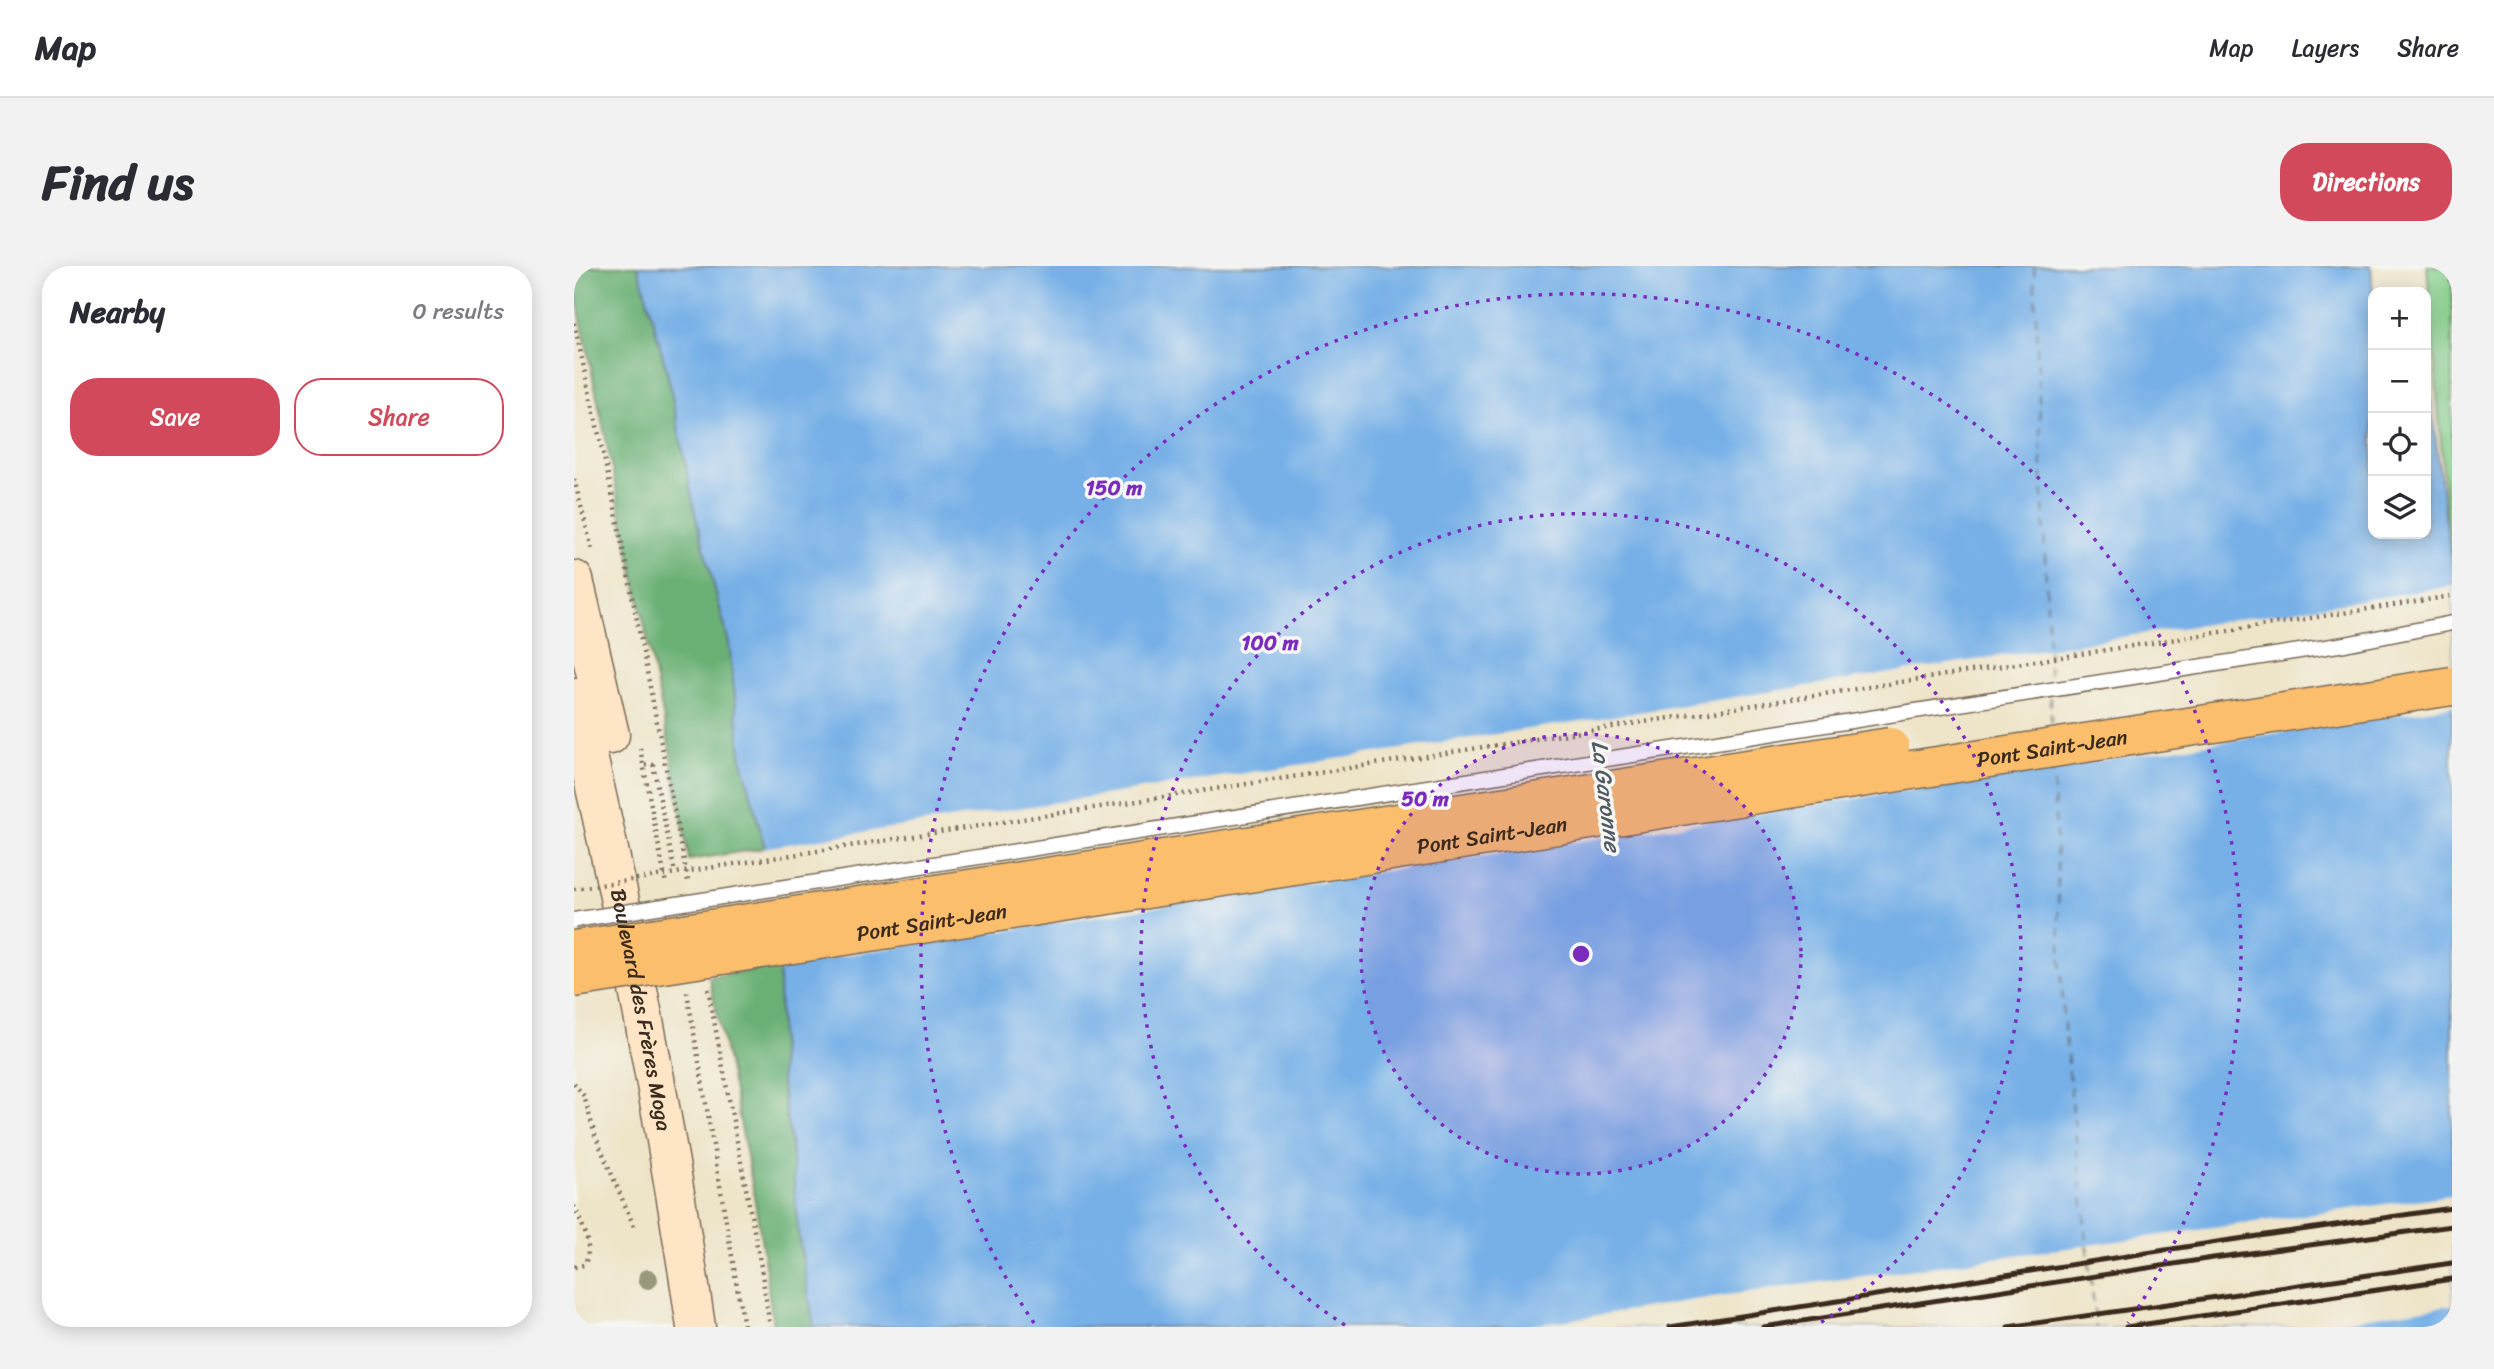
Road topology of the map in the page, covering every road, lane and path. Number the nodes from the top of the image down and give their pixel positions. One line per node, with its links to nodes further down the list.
1 (2448, 266): 2 (path)
2 (2452, 287)
3 (574, 323): 13 (path)
4 (574, 580): 19 (main road)
5 (2452, 596): 11 (path, bridge)
6 (2452, 623): 14 (lane, bridge)
7 (2452, 659): 15 (main road, Pont Saint-Jean, bridge)
8 (2452, 686): 16 (main road, Pont Saint-Jean, bridge)
9 (574, 696): 19 (main road, Boulevard des Frères Moga)
10 (644, 765): 11 (path)
11 (675, 873): 12 (path, bridge)
12 (574, 889)
13 (690, 890)
14 (574, 920)
15 (574, 950)
16 (574, 978)
17 (708, 985): 26 (path)
18 (574, 1083): 21 (path)
19 (675, 1183): 24 (main road, Boulevard des Frères Moga)
20 (574, 1206): 22 (path)
21 (635, 1229)
22 (574, 1267)
23 (743, 1315): 25 (path)
24 (696, 1327)
25 (744, 1327)
26 (769, 1327)

